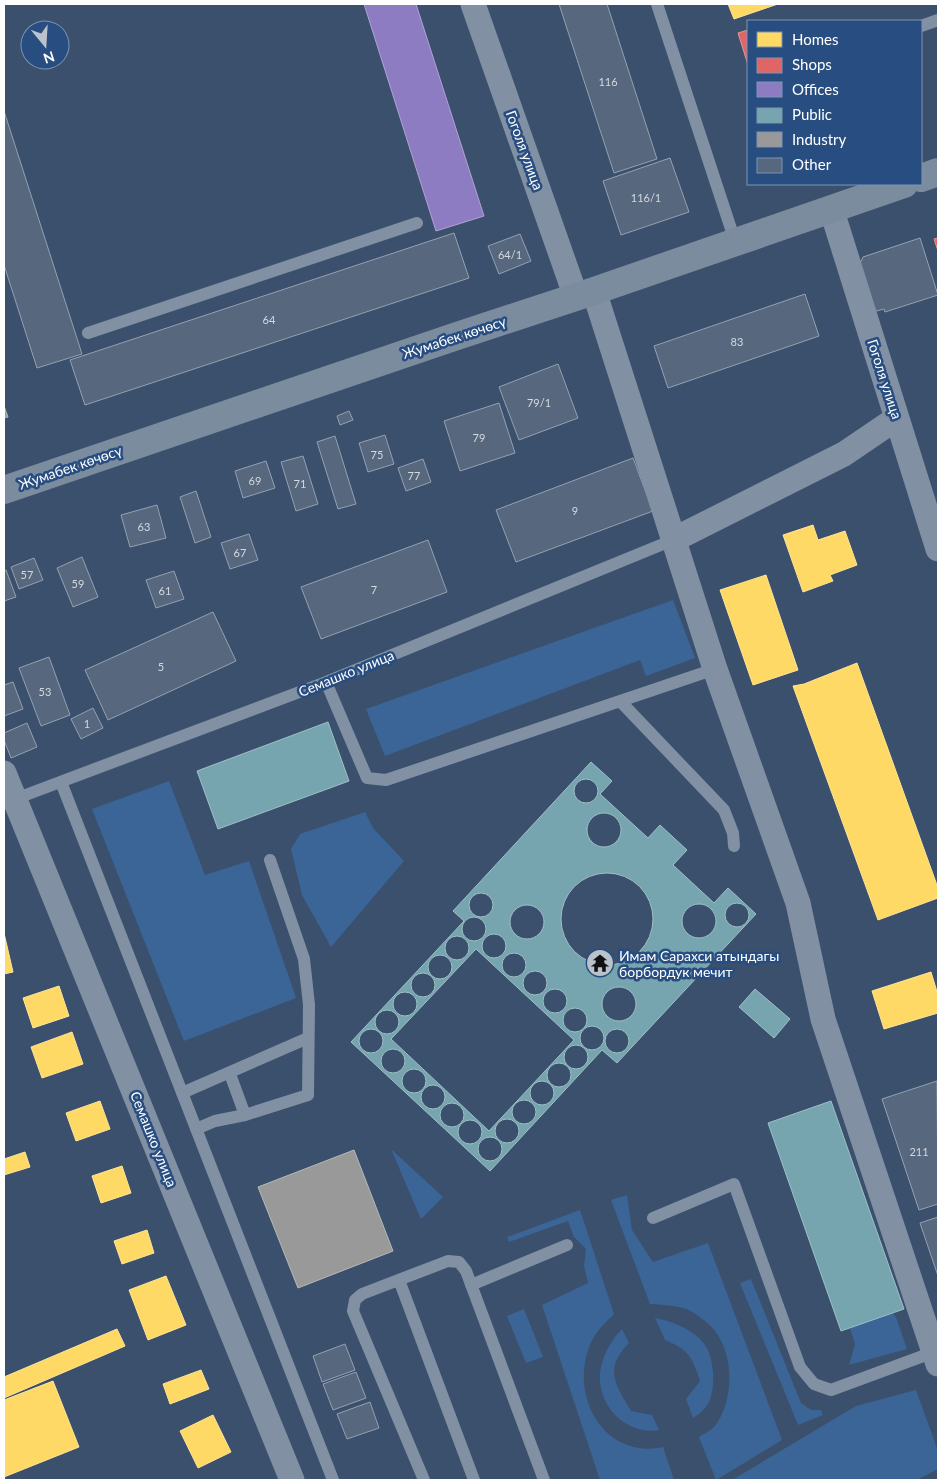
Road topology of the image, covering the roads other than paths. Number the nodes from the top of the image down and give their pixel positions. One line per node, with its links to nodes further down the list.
1 (473, 4): 12 (street, Гоголя улица)
2 (657, 4): 11 (lane)
3 (938, 20): 4 (lane)
4 (922, 26)
5 (938, 172): 6 (street)
6 (922, 178)
7 (897, 185): 8 (street, Жумабек көчөсү)
8 (864, 190): 9 (street, Жумабек көчөсү)
9 (831, 208): 11 (street, Жумабек көчөсү); 14 (street, Гоголя улица)
10 (417, 223): 13 (lane)
11 (735, 241): 12 (street, Жумабек көчөсү)
12 (585, 294): 15 (street, Жумабек көчөсү); 16 (street, Гоголя улица)
13 (88, 333)
14 (897, 418): 16 (street); 17 (street, Гоголя улица)
15 (4, 490)
16 (673, 540): 18 (street, Гоголя улица); 19 (lane, Семашко улица)
17 (938, 549)
18 (715, 670): 20 (lane); 35 (street, Гоголя улица)
19 (326, 682): 20 (lane); 22 (lane, Семашко улица)
20 (621, 702): 24 (lane)
21 (4, 773): 23 (street, Семашко улица)
22 (61, 782): 23 (lane, Семашко улица); 28 (lane)
23 (15, 799): 36 (street, Семашко улица)
24 (734, 846)
25 (270, 860): 26 (lane)
26 (308, 1038): 27 (lane); 29 (lane)
27 (230, 1074): 28 (lane); 29 (lane)
28 (182, 1094): 30 (lane)
29 (245, 1115): 30 (lane)
30 (196, 1129): 37 (lane)
31 (652, 1218): 35 (lane)
32 (567, 1245): 34 (lane)
33 (399, 1280): 34 (lane); 38 (lane); 39 (lane)
34 (471, 1285): 40 (lane)
35 (936, 1358)
36 (292, 1480)
37 (333, 1480)
38 (424, 1480)
39 (474, 1480)
40 (544, 1480)

